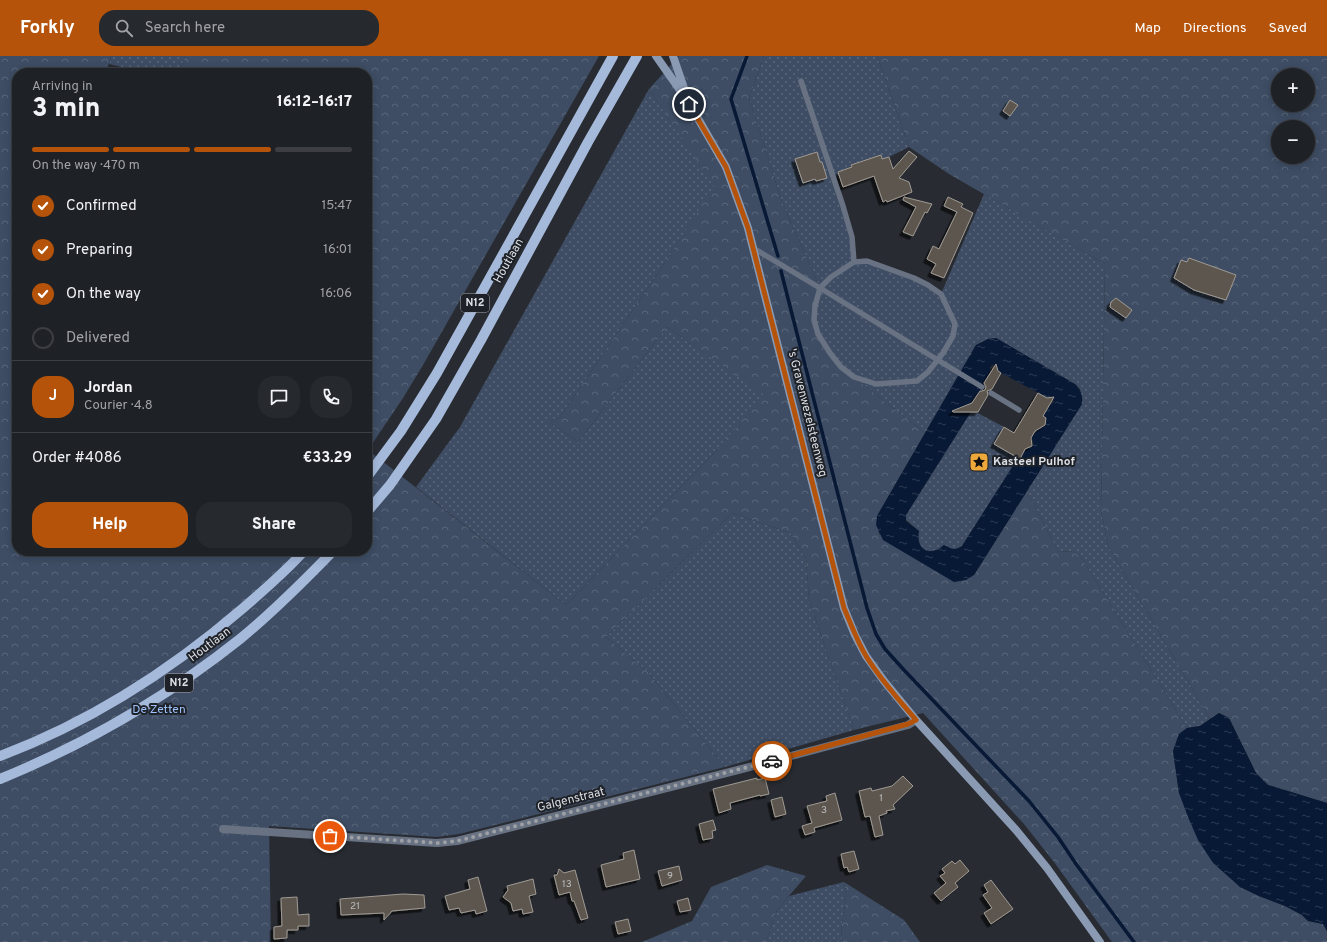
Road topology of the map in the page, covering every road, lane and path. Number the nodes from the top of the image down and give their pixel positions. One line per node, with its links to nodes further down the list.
1 (613, 56): 14 (main road, Houtlaan / N12)
2 (637, 56): 15 (main road, Houtlaan / N12)
3 (656, 56): 6 (street, 's Gravenwezelsteenweg)
4 (672, 56): 6 (street, 's Gravenwezelsteenweg)
5 (801, 81): 8 (lane)
6 (689, 104): 7 (street, 's Gravenwezelsteenweg)
7 (753, 248): 9 (lane); 18 (street, 's Gravenwezelsteenweg)
8 (854, 262): 9 (lane); 10 (lane)
9 (820, 288): 10 (lane); 10 (lane)
10 (938, 361): 11 (lane)
11 (982, 387)
12 (991, 393): 13 (lane)
13 (1019, 410)
14 (372, 471)
15 (372, 506)
16 (299, 556): 19 (main road, Houtlaan / N12)
17 (328, 556): 20 (main road, Houtlaan / N12)
18 (916, 720): 21 (street, Galgenstraat); 22 (street, 's Gravenwezelsteenweg)
19 (0, 756)
20 (0, 779)
21 (223, 829)
22 (1100, 942)

